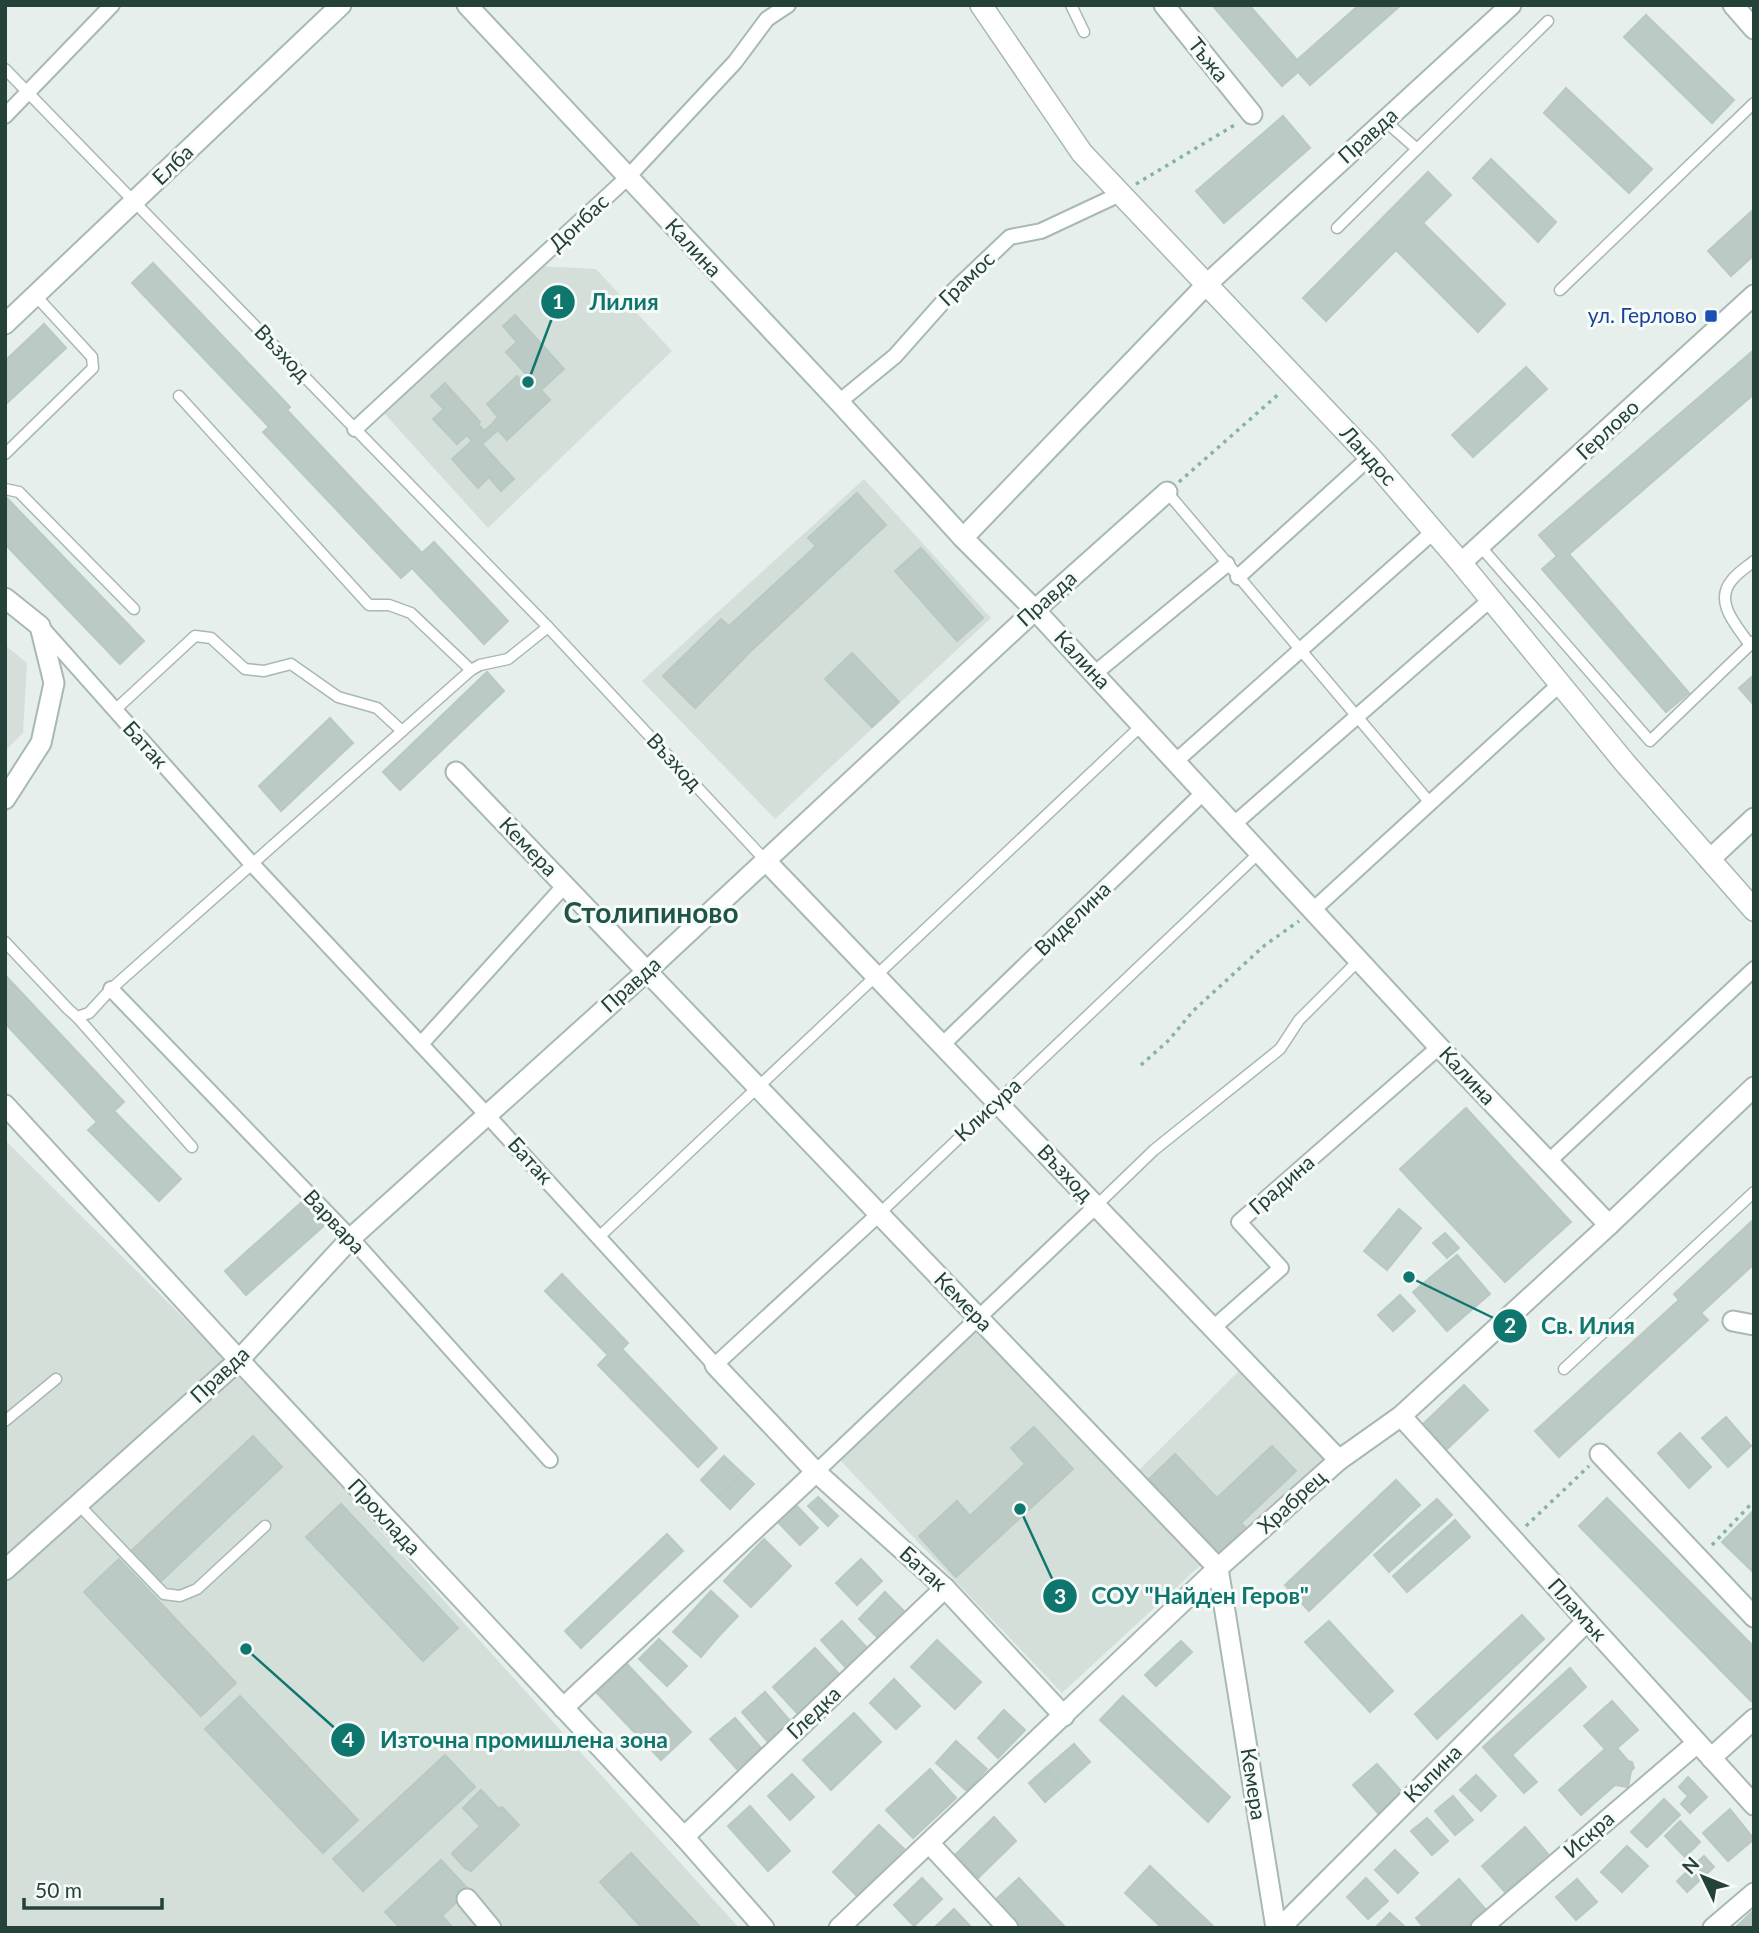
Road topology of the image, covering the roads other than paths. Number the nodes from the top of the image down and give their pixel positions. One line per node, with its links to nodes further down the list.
1 (112, 5): 14 (street)
2 (341, 5): 22 (street, Елба)
3 (467, 5): 20 (street, Калина)
4 (788, 5): 20 (street, Донбас)
5 (981, 5): 21 (street, Ландос)
6 (1071, 5): 12 (lane)
7 (1164, 5): 16 (street, Тъжа)
8 (1511, 5): 18 (street, Правда)
9 (1733, 5): 11 (street)
10 (1548, 21): 19 (lane)
11 (1754, 29)
12 (1084, 32)
13 (5, 68): 14 (lane, Възход)
14 (28, 92): 17 (street); 22 (lane, Възход)
15 (1754, 103): 25 (lane)
16 (1252, 114)
17 (5, 116)
18 (1385, 121): 19 (lane); 24 (street, Правда)
19 (1417, 149): 23 (lane)
20 (627, 178): 30 (street, Калина); 31 (street, Донбас)
21 (1120, 194): 24 (street, Ландос); 30 (street, Грамос)
22 (134, 202): 26 (street, Елба); 31 (lane, Възход)
23 (1336, 228)
24 (1207, 284): 33 (street, Ландос); 37 (street, Правда)
25 (1560, 290)
26 (36, 295): 28 (street, Елба); 32 (lane)
27 (1754, 295): 38 (street, Герлово)
28 (5, 324)
29 (179, 396): 51 (lane)
30 (838, 402): 37 (street, Калина)
31 (355, 429): 48 (lane, Възход)
32 (5, 454)
33 (1370, 457): 36 (street, Ландос); 42 (street)
34 (5, 489): 45 (lane)
35 (1167, 492): 41 (lane); 46 (street, Правда)
36 (1433, 532): 40 (street, Ландос); 50 (street)
37 (963, 538): 46 (street, Калина)
38 (1480, 547): 40 (street, Герлово); 49 (lane)
39 (1754, 561): 49 (lane)
40 (1461, 563): 44 (street, Ландос)
41 (1227, 564): 42 (lane); 52 (street)
42 (1238, 577): 50 (lane)
43 (5, 598): 47 (street, Батак)
44 (1490, 600): 53 (street, Ландос); 55 (street)
45 (134, 609)
46 (1035, 610): 52 (street, Калина); 66 (street, Правда)
47 (40, 626): 54 (street, Батак); 61 (street)
48 (548, 627): 51 (lane); 66 (lane, Възход)
49 (1752, 643)
50 (1300, 650): 55 (lane); 58 (street)
51 (471, 670): 57 (lane)
52 (1094, 674): 56 (street, Калина)
53 (1560, 684): 62 (street); 67 (street, Ландос)
54 (115, 710): 57 (lane); 68 (street, Батак)
55 (1357, 717): 62 (lane); 64 (street)
56 (1142, 725): 58 (street, Калина); 76 (lane)
57 (402, 731): 68 (lane)
58 (1176, 761): 60 (street, Калина)
59 (456, 772): 69 (street, Кемера)
60 (1205, 792): 64 (street, Калина); 80 (street, Виделина)
61 (5, 799)
62 (1431, 804): 70 (street)
63 (1754, 818): 67 (street)
64 (1234, 824): 65 (street, Калина)
65 (1260, 852): 70 (street, Калина); 84 (lane, Клисура)
66 (765, 860): 75 (street, Правда); 76 (street, Възход)
67 (1709, 860): 71 (street, Ландос)
68 (252, 864): 77 (lane); 79 (street, Батак)
69 (565, 885): 75 (street, Кемера); 79 (street)
70 (1313, 910): 73 (street, Калина)
71 (1754, 910)
72 (5, 942): 78 (lane)
73 (1359, 960): 81 (street, Калина); 90 (lane)
74 (1754, 970): 88 (street)
75 (647, 971): 82 (street, Кемера); 86 (street, Правда)
76 (874, 975): 80 (street, Възход); 82 (lane)
77 (111, 989): 78 (lane); 94 (street, Варвара)
78 (77, 1017): 87 (lane)
79 (421, 1044): 86 (street, Батак)
80 (942, 1045): 84 (street, Възход)
81 (1439, 1047): 88 (street, Калина); 98 (street, Градина)
82 (759, 1088): 91 (street, Кемера); 93 (lane)
83 (1750, 1097): 92 (street, Храбрец)
84 (996, 1102): 90 (street, Възход); 91 (lane, Клисура)
85 (5, 1105): 99 (street, Прохлада)
86 (487, 1115): 93 (street, Батак); 94 (street, Правда)
87 (192, 1147)
88 (1548, 1162): 92 (street, Калина)
89 (1754, 1192): 101 (lane)
90 (1096, 1206): 95 (street); 98 (street, Възход)
91 (879, 1213): 95 (street, Кемера); 100 (street, Клисура)
92 (1609, 1225): 103 (street, Храбрец)
93 (598, 1237): 100 (street, Батак)
94 (351, 1238): 99 (street, Правда); 106 (street, Варвара)
95 (978, 1317): 108 (street); 111 (street, Кемера)
96 (1733, 1321): 97 (street)
97 (1754, 1325)
98 (1213, 1328): 107 (street, Възход)
99 (239, 1360): 109 (street, Правда); 116 (street, Прохлада)
100 (715, 1365): 108 (street, Батак)
101 (1564, 1369)
102 (56, 1379): 104 (lane)
103 (1401, 1416): 107 (street, Храбрец); 115 (street, Пламък)
104 (5, 1421)
105 (1600, 1454): 114 (street)
106 (550, 1460)
107 (1339, 1460): 111 (street, Храбрец)
108 (816, 1472): 113 (street, Батак); 116 (street)
109 (78, 1503): 110 (lane); 112 (street, Правда)
110 (265, 1526)
111 (1218, 1568): 117 (street, Храбрец); 130 (street, Кемера)
112 (5, 1570)
113 (945, 1588): 117 (street, Батак); 122 (street, Гледка)
114 (1754, 1617)
115 (1587, 1620): 119 (street, Пламък); 130 (street, Къпина)
116 (563, 1709): 122 (street, Прохлада)
117 (1064, 1716): 123 (street, Храбрец)
118 (1754, 1719): 120 (street)
119 (1697, 1743): 120 (street, Пламък); 131 (street, Искра)
120 (1711, 1758): 121 (street, Пламък)
121 (1754, 1805)
122 (684, 1837): 127 (street, Прохлада)
123 (929, 1843): 128 (street, Храбрец); 129 (street)
124 (1754, 1893): 132 (street)
125 (467, 1899): 126 (street)
126 (491, 1928)
127 (764, 1928)
128 (839, 1928)
129 (1008, 1928)
130 (1278, 1928)
131 (1481, 1928)
132 (1713, 1928)

